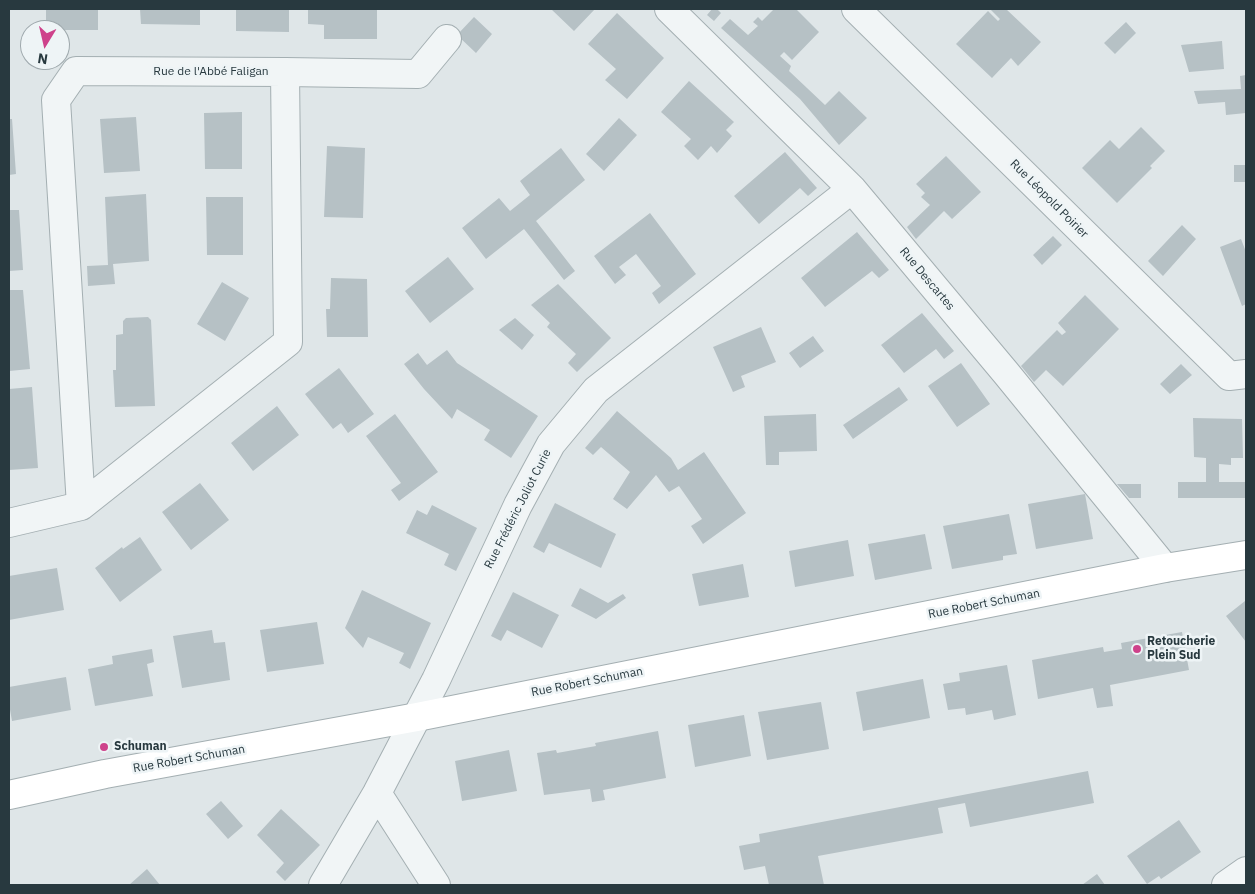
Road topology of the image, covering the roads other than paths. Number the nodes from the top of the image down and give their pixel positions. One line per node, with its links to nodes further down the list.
1 (669, 9): 5 (street, Rue Descartes)
2 (856, 9): 6 (street, Rue Léopold Poirier)
3 (447, 39): 4 (street)
4 (285, 72): 7 (street, Rue de l'Abbé Faligan); 7 (street, Rue de l'Abbé Faligan)
5 (852, 189): 10 (street, Rue Descartes); 11 (street, Rue Frédéric Joliot Curie)
6 (1246, 374)
7 (81, 506): 8 (street, Rue de l'Abbé Faligan)
8 (9, 523)
9 (1246, 555): 10 (street, Rue Robert Schuman)
10 (1165, 568): 11 (street, Rue Robert Schuman)
11 (417, 716): 12 (street, Rue Frédéric Joliot Curie); 13 (street, Rue Robert Schuman)
12 (377, 793): 15 (street, Rue Frédéric Joliot Curie); 16 (street)
13 (9, 795)
14 (1246, 871): 17 (street)
15 (323, 885)
16 (436, 885)
17 (1226, 885)

